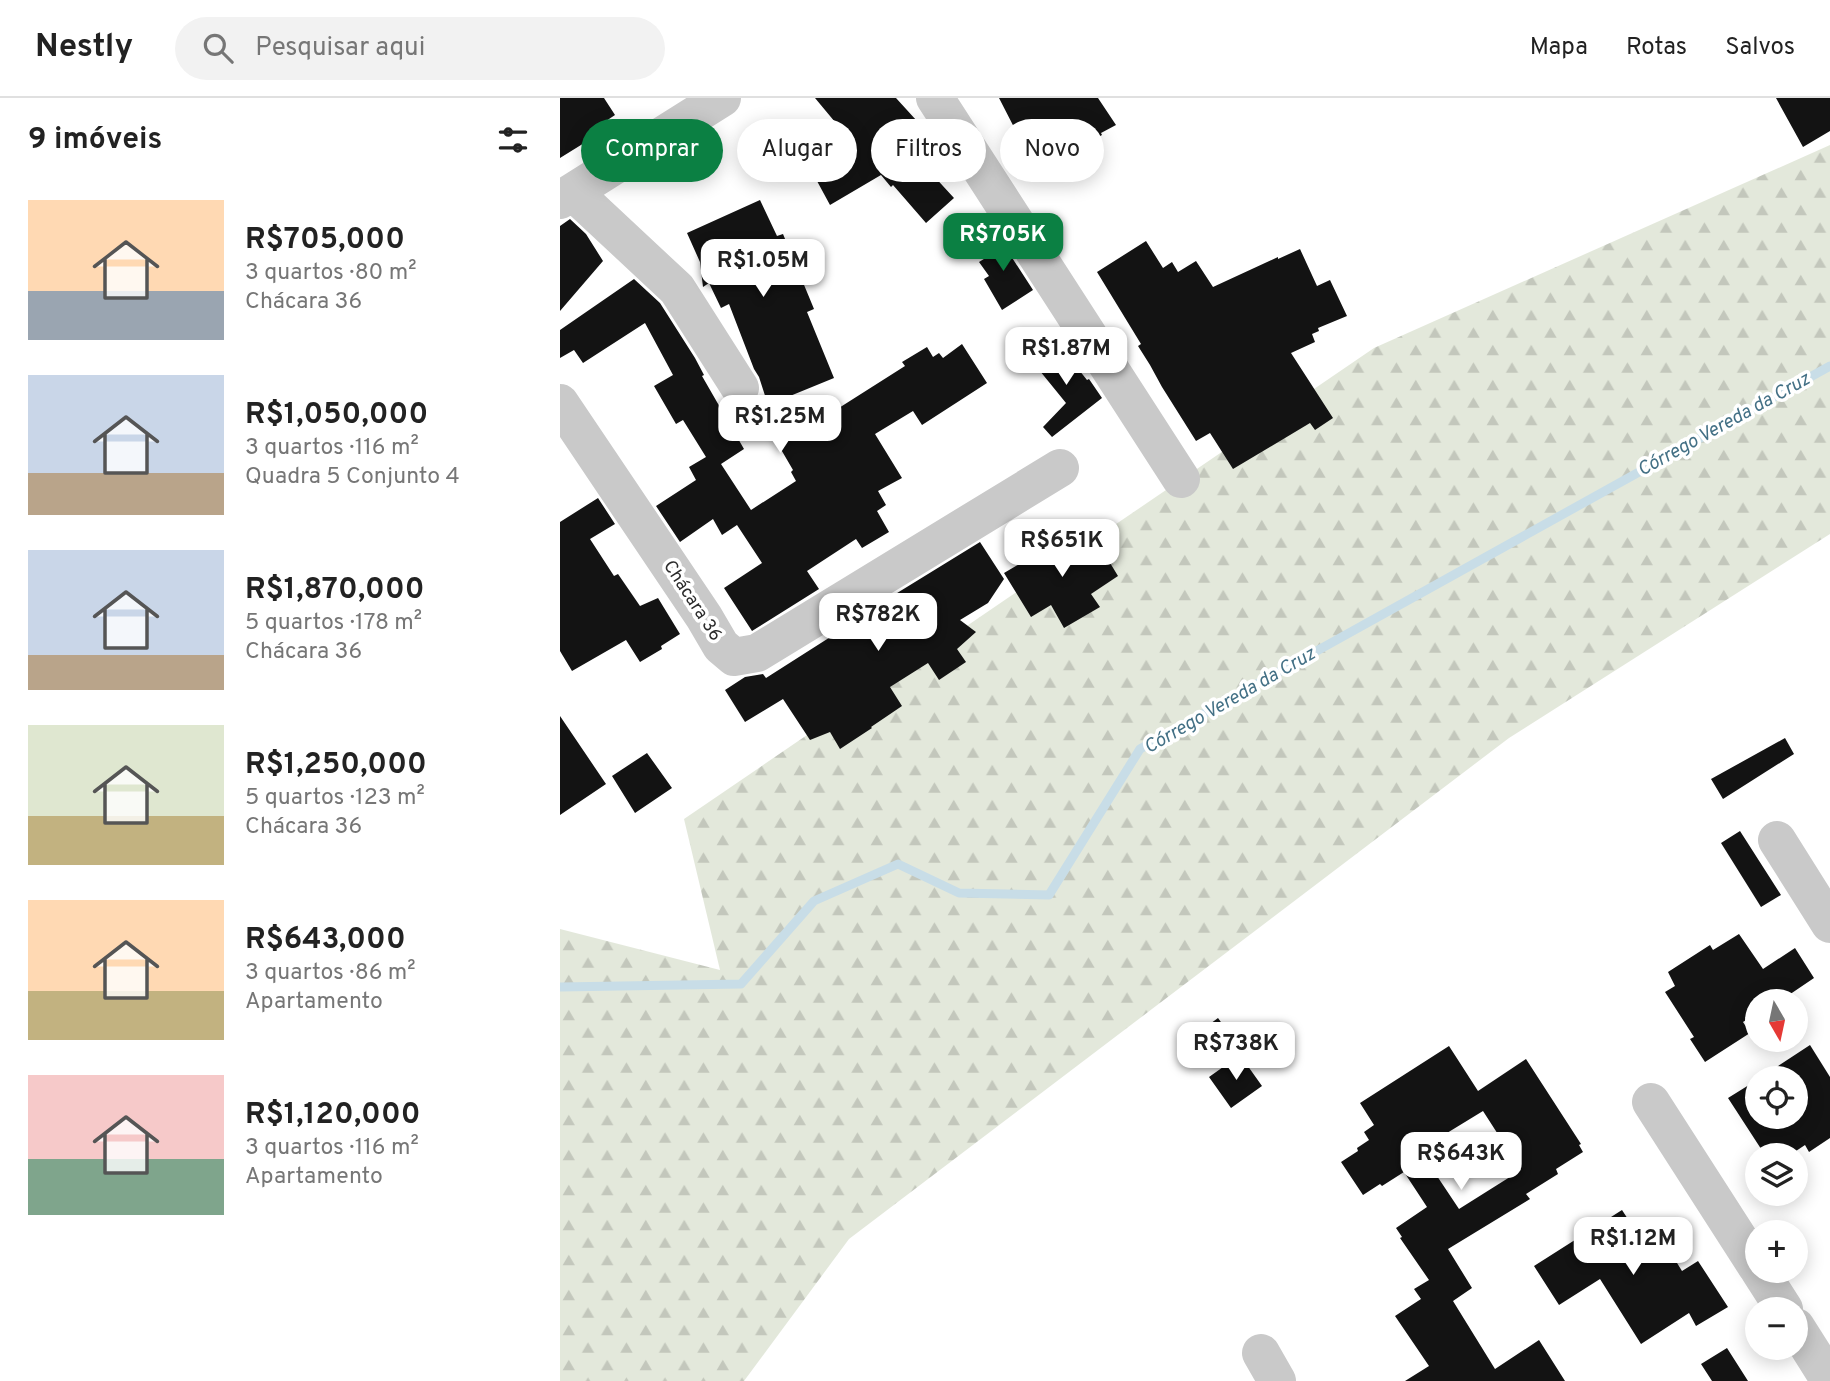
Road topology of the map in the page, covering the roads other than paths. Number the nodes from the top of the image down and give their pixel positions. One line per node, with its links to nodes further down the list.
1 (722, 98): 3 (street)
2 (935, 98): 7 (street)
3 (566, 196): 4 (street)
4 (740, 388)
5 (560, 403): 6 (street, Chácara 36)
6 (1060, 468)
7 (1181, 478)
8 (1777, 840): 9 (street)
9 (1830, 924)
10 (1651, 1102): 11 (street)
11 (1745, 1249)
12 (1808, 1346): 13 (street)
13 (1830, 1381)

